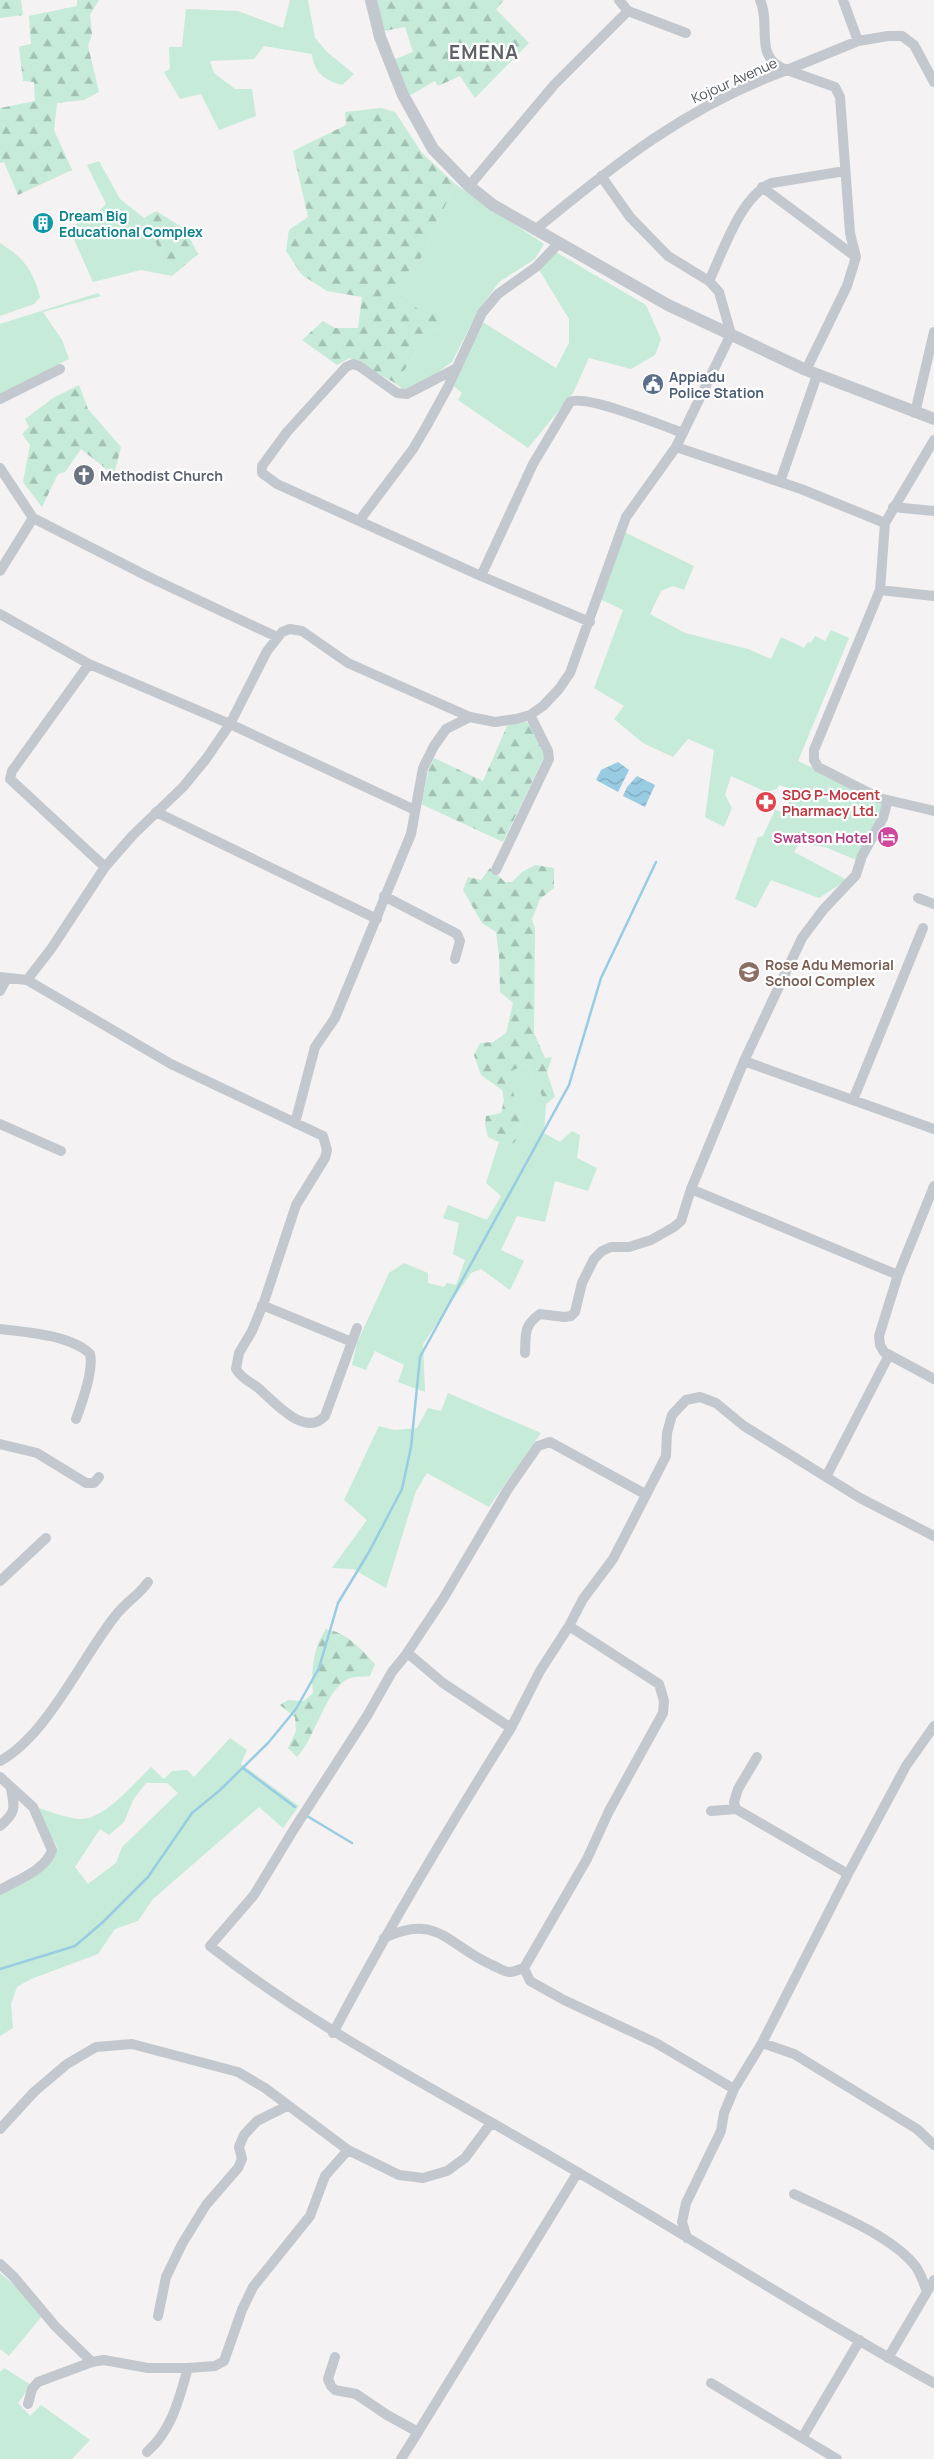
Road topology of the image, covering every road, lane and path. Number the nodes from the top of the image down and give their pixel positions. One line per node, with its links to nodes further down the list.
1 (371, 0): 12 (street)
2 (619, 0): 5 (street)
3 (760, 0): 8 (street)
4 (844, 0): 7 (street)
5 (628, 10): 6 (street); 12 (street)
6 (686, 33)
7 (858, 41): 8 (street); 9 (street)
8 (787, 70): 10 (street, Kojour Avenue); 11 (street, Kojour Avenue)
9 (934, 82)
10 (845, 172): 13 (street); 16 (street, Kojour Avenue)
11 (601, 176): 14 (street, Kojour Avenue); 17 (street)
12 (469, 186): 14 (street)
13 (762, 187): 16 (street); 17 (street)
14 (535, 230): 15 (street)
15 (558, 244): 19 (street); 20 (street)
16 (856, 257): 22 (street, Kojour Avenue)
17 (710, 281): 19 (street)
18 (934, 332): 24 (street)
19 (731, 334): 22 (street); 26 (street)
20 (457, 368): 34 (street); 34 (street)
21 (60, 369): 23 (street)
22 (812, 372): 24 (street); 30 (street, Kojour Avenue)
23 (0, 399)
24 (915, 413): 25 (street)
25 (934, 419)
26 (683, 433): 28 (street); 37 (street)
27 (934, 440): 31 (street)
28 (676, 447): 30 (street); 41 (street)
29 (0, 468): 33 (street)
30 (780, 482): 35 (street)
31 (893, 507): 32 (street); 35 (street)
32 (934, 511)
33 (33, 518): 36 (street); 42 (street)
34 (359, 521): 37 (street)
35 (885, 523): 38 (street)
36 (0, 571)
37 (481, 576): 41 (street)
38 (880, 590): 39 (street); 47 (street)
39 (934, 596)
40 (0, 614): 43 (street)
41 (590, 622): 44 (street)
42 (277, 637): 45 (street); 46 (street)
43 (89, 664): 46 (street); 51 (street)
44 (530, 715): 45 (street); 52 (street)
45 (470, 717): 48 (street)
46 (230, 724): 48 (street); 50 (street)
47 (888, 800): 49 (street); 62 (street)
48 (415, 810): 53 (street)
49 (934, 811)
50 (156, 812): 51 (street); 56 (street)
51 (105, 867): 60 (street)
52 (496, 870)
53 (384, 896): 56 (street); 58 (street)
54 (918, 898): 55 (street)
55 (934, 904)
56 (377, 918): 64 (street)
57 (923, 928): 63 (street)
58 (455, 959)
59 (4, 977): 60 (street); 61 (street)
60 (27, 980): 64 (street)
61 (0, 991)
62 (744, 1060): 63 (street); 69 (street)
63 (853, 1100): 66 (street)
64 (295, 1123): 71 (street)
65 (0, 1124): 67 (street)
66 (934, 1129)
67 (61, 1151)
68 (934, 1186): 70 (street)
69 (691, 1189): 70 (street); 75 (street)
70 (898, 1275): 76 (street)
71 (262, 1305): 74 (street); 74 (street)
72 (357, 1328): 74 (street)
73 (0, 1329): 78 (street)
74 (352, 1342)
75 (525, 1353)
76 (889, 1355): 77 (street); 81 (street)
77 (934, 1379)
78 (76, 1419)
79 (0, 1444): 80 (street)
80 (99, 1477)
81 (826, 1477): 82 (street); 83 (street)
82 (645, 1494): 87 (street); 88 (street)
83 (934, 1536)
84 (46, 1538): 85 (street)
85 (0, 1581)
86 (148, 1582): 92 (street)
87 (569, 1626): 90 (street); 101 (street)
88 (405, 1656): 90 (street); 102 (street)
89 (934, 1726): 98 (street)
90 (511, 1728): 100 (street)
91 (757, 1757): 95 (street)
92 (0, 1761)
93 (0, 1777): 94 (street)
94 (11, 1789): 97 (street); 99 (street)
95 (736, 1810): 96 (street); 98 (street)
96 (710, 1811)
97 (0, 1826)
98 (848, 1874): 103 (street)
99 (0, 1890)
100 (384, 1938): 101 (street); 102 (street)
101 (524, 1968): 104 (street)
102 (333, 2033): 106 (street)
103 (762, 2043): 104 (street); 108 (street)
104 (734, 2089): 112 (street)
105 (287, 2106): 107 (street); 109 (street); 116 (street)
106 (491, 2123): 109 (street); 110 (street)
107 (0, 2129)
108 (934, 2145)
109 (348, 2150): 121 (street)
110 (578, 2172): 112 (street); 125 (street)
111 (794, 2194): 115 (street)
112 (687, 2238): 117 (street)
113 (0, 2264): 120 (street)
114 (934, 2280): 115 (street)
115 (927, 2292): 119 (street)
116 (158, 2316)
117 (860, 2340): 119 (street); 126 (street)
118 (336, 2357): 125 (street)
119 (888, 2358): 123 (street)
120 (92, 2362): 121 (street); 124 (street)
121 (188, 2368): 127 (street)
122 (711, 2383): 126 (street)
123 (934, 2383)
124 (28, 2404)
125 (418, 2432): 128 (street)
126 (802, 2438): 129 (street)
127 (147, 2452)
128 (401, 2459)
129 (838, 2459)

